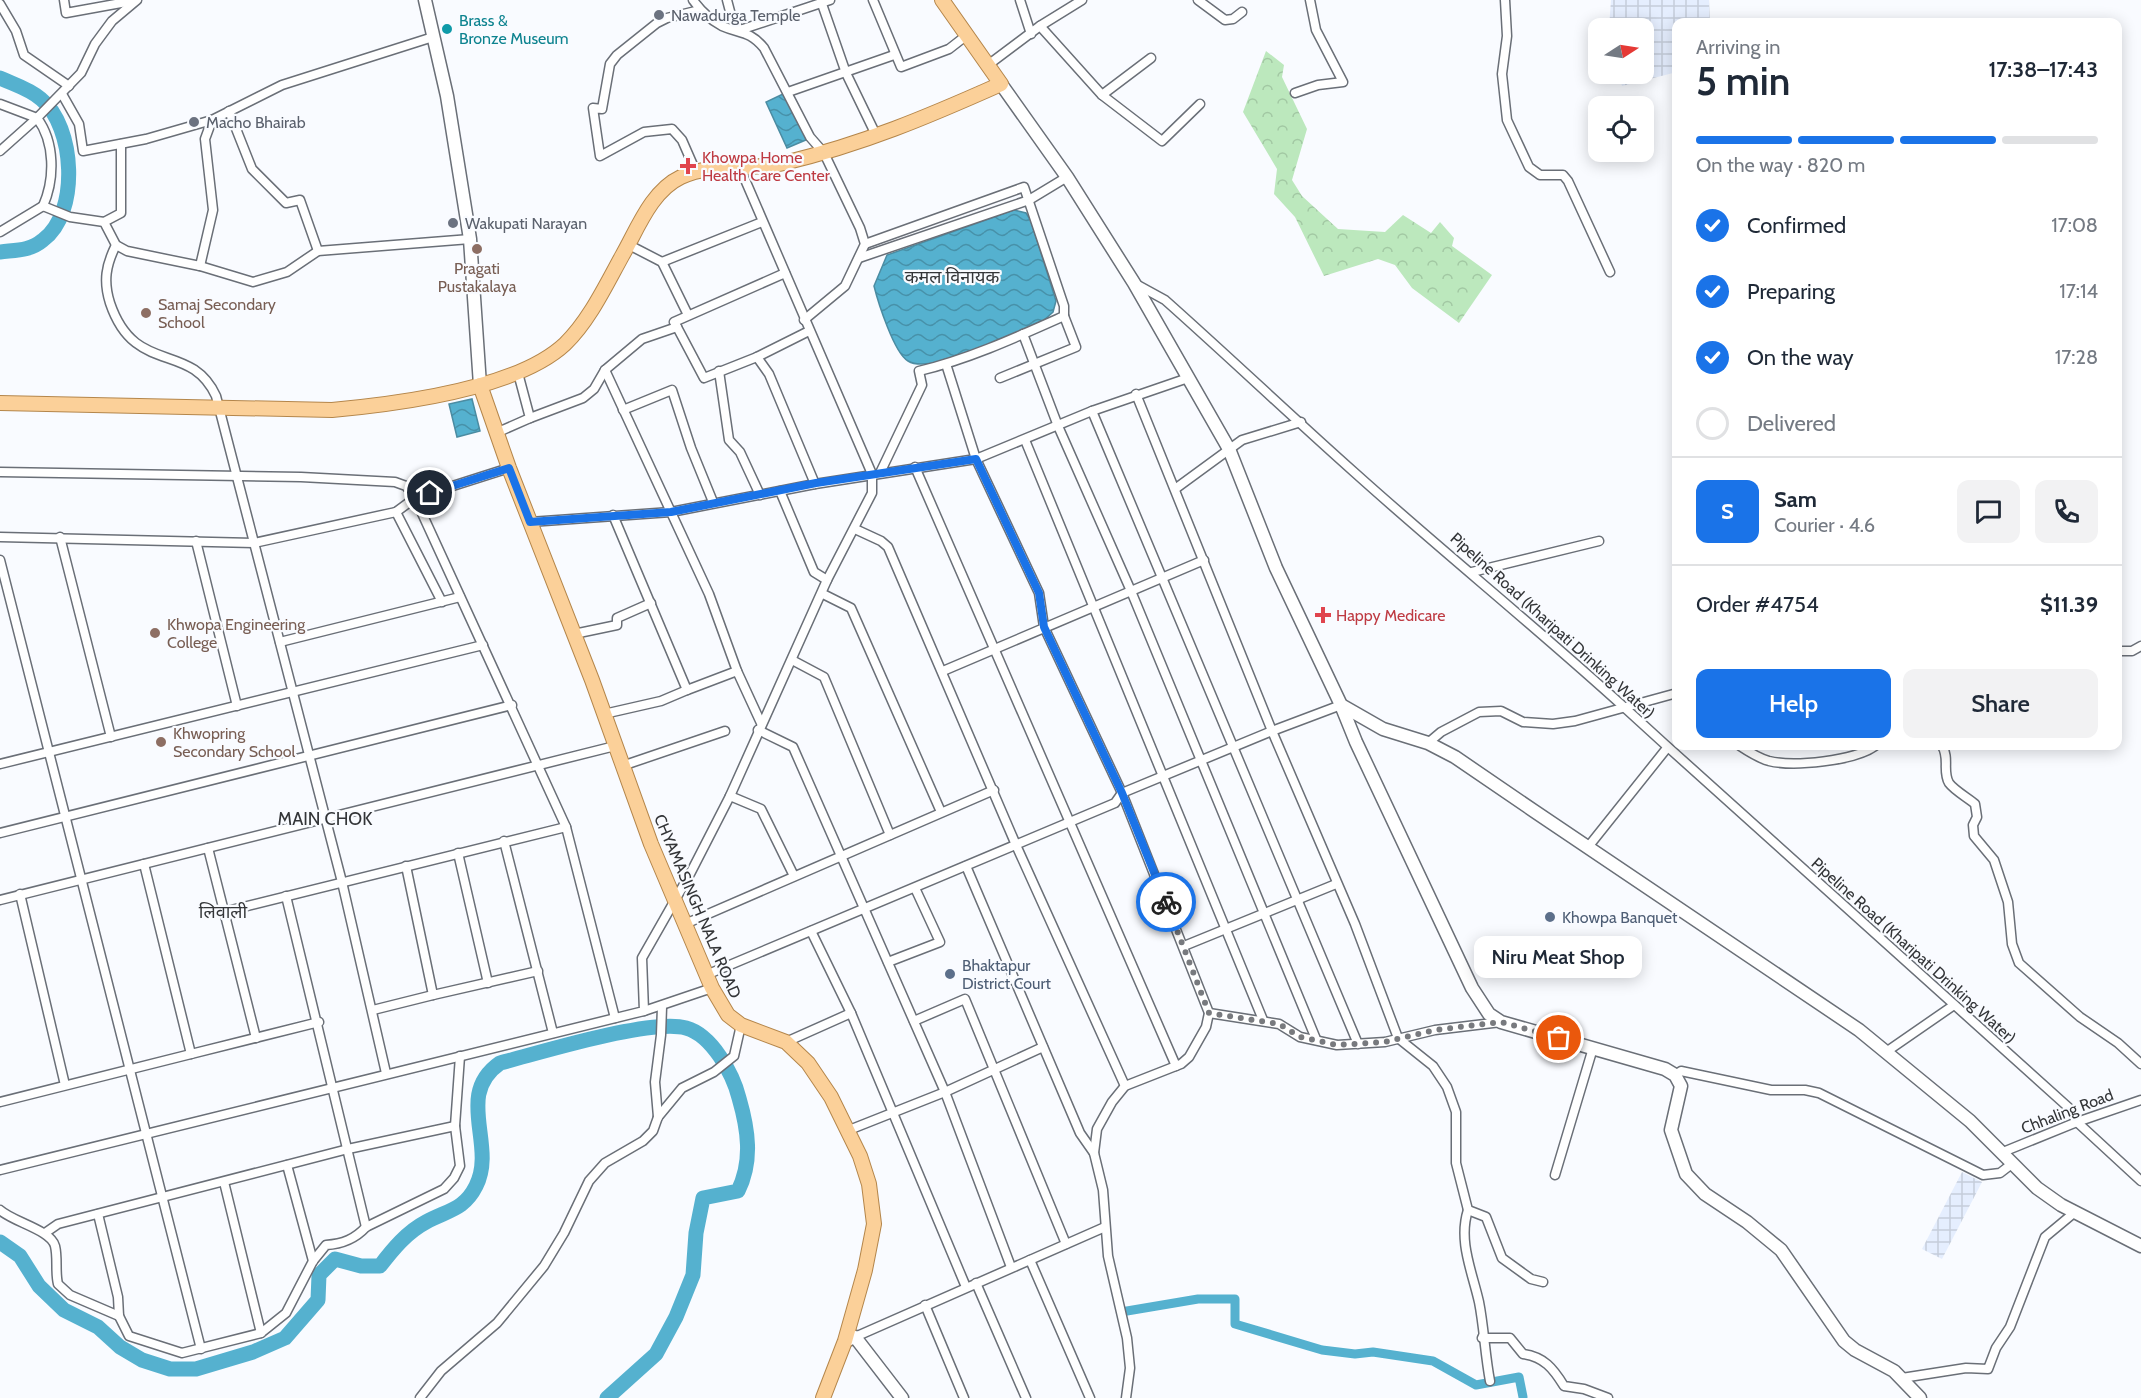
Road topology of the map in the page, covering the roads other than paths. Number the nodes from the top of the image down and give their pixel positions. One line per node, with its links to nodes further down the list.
1 (64, 0): 2 (street)
2 (136, 0): 27 (street)
3 (425, 0): 21 (main road)
4 (693, 0): 15 (street)
5 (728, 0): 18 (street)
6 (873, 0): 22 (street)
7 (942, 0): 20 (main road)
8 (1020, 0): 19 (street)
9 (1082, 0): 17 (street)
10 (1198, 0): 16 (street)
11 (1310, 0): 29 (street)
12 (1505, 0): 57 (street)
13 (826, 2): 18 (street); 25 (street)
14 (0, 4): 27 (street)
15 (700, 10): 18 (street); 42 (street)
16 (1242, 12)
17 (1040, 26): 19 (street); 30 (street)
18 (740, 30): 28 (street)
19 (1031, 34): 24 (street)
20 (967, 35): 22 (street); 24 (main road)
21 (433, 38): 34 (street); 49 (main road)
22 (894, 55): 25 (street)
23 (1151, 58): 30 (street)
24 (988, 65): 26 (main road)
25 (846, 73): 28 (street); 37 (street)
26 (1001, 84): 37 (main road); 43 (main road)
27 (69, 86): 31 (street)
28 (788, 92): 40 (street)
29 (1295, 93)
30 (1102, 95): 33 (street)
31 (59, 97): 35 (street); 38 (street)
32 (0, 104): 35 (street)
33 (1200, 104)
34 (229, 111): 36 (street); 53 (street)
35 (39, 116): 39 (street); 45 (street)
36 (212, 120): 38 (street); 56 (street)
37 (877, 137): 40 (main road)
38 (121, 144): 46 (street)
39 (0, 151)
40 (824, 153): 41 (main road); 50 (street)
41 (740, 168): 42 (main road); 47 (street)
42 (696, 172): 52 (main road)
43 (1067, 177): 44 (street); 59 (main road)
44 (1029, 200): 50 (street); 54 (street); 61 (street)
45 (47, 207): 46 (street); 48 (street)
46 (104, 222): 51 (street)
47 (762, 222): 55 (street); 58 (street)
48 (0, 232)
49 (470, 239): 53 (street); 74 (main road)
50 (865, 244): 54 (street)
51 (116, 245): 56 (street); 77 (street)
52 (629, 245): 55 (street); 71 (main road)
53 (318, 251): 56 (street)
54 (859, 258): 62 (street)
55 (662, 262): 60 (street)
56 (200, 266)
57 (1610, 272)
58 (785, 273): 60 (street); 62 (street)
59 (1134, 283): 73 (main road); 81 (street, Pipeline Road (Kharipati Drinking Water))
60 (688, 315): 63 (street)
61 (1064, 316): 65 (street); 68 (street)
62 (804, 320): 64 (street)
63 (677, 327): 69 (street); 70 (street)
64 (809, 331): 66 (street); 90 (street)
65 (1023, 334): 67 (street); 68 (street)
66 (757, 357): 70 (street); 92 (street)
67 (946, 364): 86 (street); 90 (street)
68 (1034, 364): 72 (street); 82 (street)
69 (604, 370): 78 (street); 80 (street)
70 (719, 371): 95 (street)
71 (518, 373): 74 (main road); 80 (street)
72 (1000, 378)
73 (1188, 378): 75 (street); 85 (main road)
74 (480, 385): 77 (main road); 83 (main road, CHYAMASINGH NALA ROAD)
75 (1136, 394): 79 (street); 93 (street)
76 (0, 403): 77 (main road)
77 (219, 407): 91 (street)
78 (624, 410): 97 (street); 99 (street)
79 (1092, 411): 82 (street); 111 (street)
80 (530, 418): 83 (street)
81 (1301, 422): 85 (street); 110 (street, Pipeline Road (Kharipati Drinking Water))
82 (1058, 426): 84 (street); 113 (street)
83 (496, 433): 88 (main road, CHYAMASINGH NALA ROAD)
84 (1025, 440): 86 (street); 118 (street)
85 (1229, 449): 93 (street); 133 (main road)
86 (976, 459): 87 (street); 119 (street)
87 (915, 467): 90 (street); 124 (street)
88 (509, 468): 96 (street); 101 (main road, CHYAMASINGH NALA ROAD)
89 (0, 472): 91 (street)
90 (876, 474): 92 (street); 102 (street)
91 (236, 477): 96 (street); 107 (street)
92 (816, 483): 94 (street)
93 (1175, 489): 109 (street)
94 (780, 491): 95 (street); 112 (street)
95 (760, 495): 97 (street)
96 (415, 498): 98 (street); 115 (street)
97 (713, 502): 99 (street)
98 (396, 512): 107 (street); 116 (street)
99 (671, 512): 100 (street); 127 (street)
100 (614, 515): 101 (street); 117 (street)
101 (530, 522): 120 (main road, CHYAMASINGH NALA ROAD)
102 (855, 529): 112 (street); 128 (street)
103 (0, 537): 104 (street)
104 (60, 537): 105 (street); 140 (street)
105 (196, 541): 107 (street); 134 (street)
106 (1599, 541): 110 (street)
107 (254, 543): 121 (street)
108 (0, 560): 148 (street)
109 (1204, 560): 111 (street); 139 (street)
110 (1472, 572): 135 (street, Pipeline Road (Kharipati Drinking Water))
111 (1163, 578): 113 (street); 143 (street)
112 (827, 580): 114 (street)
113 (1131, 591): 118 (street); 150 (street)
114 (823, 594): 126 (street); 158 (street)
115 (460, 597): 116 (street); 122 (street)
116 (442, 602): 121 (street)
117 (651, 603): 120 (street); 129 (street)
118 (1094, 606): 119 (street); 154 (street)
119 (1044, 627): 124 (street); 156 (street)
120 (574, 634): 136 (main road, CHYAMASINGH NALA ROAD)
121 (280, 642): 130 (street)
122 (483, 645): 130 (street); 132 (street)
123 (2141, 646): 125 (street)
124 (995, 648): 128 (street); 161 (street)
125 (2122, 651)
126 (792, 660): 137 (street); 164 (street)
127 (737, 670): 129 (street); 137 (street)
128 (943, 671): 155 (street)
129 (687, 690): 136 (street)
130 (293, 692): 134 (street); 149 (street)
131 (1672, 694): 135 (street)
132 (512, 705): 149 (street); 152 (street)
133 (1341, 705): 139 (street); 141 (main road); 206 (main road)
134 (237, 706): 140 (street)
135 (1624, 707): 141 (street); 144 (street, Pipeline Road (Kharipati Drinking Water))
136 (604, 714): 142 (main road, CHYAMASINGH NALA ROAD)
137 (759, 727): 157 (street); 170 (street)
138 (725, 731): 153 (street)
139 (1272, 731): 143 (street); 177 (street)
140 (111, 736): 148 (street)
141 (1428, 743): 167 (main road)
142 (615, 746): 152 (street); 153 (main road, CHYAMASINGH NALA ROAD)
143 (1232, 747): 150 (street); 182 (street)
144 (1667, 748): 167 (street); 196 (street, Pipeline Road (Kharipati Drinking Water))
145 (1746, 750): 146 (street)
146 (1866, 750)
147 (1943, 750): 219 (street)
148 (49, 752): 151 (street); 159 (street)
149 (308, 755): 159 (street); 160 (street)
150 (1199, 760): 154 (street); 186 (street)
151 (0, 764)
152 (538, 765): 160 (street); 162 (street)
153 (622, 765): 183 (main road, CHYAMASINGH NALA ROAD)
154 (1165, 776): 156 (street); 188 (street)
155 (994, 790): 158 (street); 166 (street)
156 (1122, 793): 161 (street); 190 (street)
157 (730, 796): 174 (street); 183 (street)
158 (941, 812): 164 (street)
159 (65, 817): 163 (street); 175 (street)
160 (325, 819): 168 (street); 176 (street)
161 (1071, 821): 166 (street); 220 (street)
162 (567, 827): 165 (street); 202 (street)
163 (0, 832)
164 (890, 835): 170 (street)
165 (504, 841): 169 (street); 192 (street)
166 (1016, 845): 173 (street); 227 (street)
167 (1588, 847): 216 (main road)
168 (208, 848): 171 (street); 185 (street)
169 (458, 853): 172 (street); 194 (street)
170 (841, 855): 174 (street); 184 (street)
171 (144, 864): 175 (street); 217 (street)
172 (406, 866): 176 (street); 195 (street)
173 (966, 866): 178 (street); 214 (street)
174 (794, 876): 187 (street)
175 (81, 880): 179 (street); 221 (street)
176 (342, 882): 180 (street); 197 (street)
177 (1336, 884): 182 (street); 210 (street)
178 (915, 888): 184 (street); 191 (street)
179 (20, 894): 181 (street); 225 (street)
180 (286, 896): 185 (street); 205 (street)
181 (0, 900)
182 (1298, 900): 186 (street); 213 (street)
183 (674, 901): 187 (main road, CHYAMASINGH NALA ROAD); 199 (street)
184 (865, 909): 189 (street); 191 (street)
185 (223, 912): 209 (street)
186 (1264, 913): 188 (street); 211 (street)
187 (685, 924): 193 (main road, CHYAMASINGH NALA ROAD)
188 (1226, 928): 190 (street); 203 (street)
189 (811, 931): 193 (street); 200 (street)
190 (1184, 946): 201 (street)
191 (888, 962): 204 (street)
192 (537, 971): 194 (street); 208 (street)
193 (709, 981): 198 (street); 207 (main road, CHYAMASINGH NALA ROAD)
194 (488, 983): 195 (street)
195 (433, 995): 197 (street)
196 (1954, 1005): 216 (street); 233 (street, Pipeline Road (Kharipati Drinking Water))
197 (373, 1010): 223 (street)
198 (662, 1010): 199 (street); 232 (street)
199 (645, 1011): 202 (street)
200 (851, 1013): 212 (street); 231 (street)
201 (1209, 1013): 203 (street); 220 (street)
202 (615, 1018): 208 (street)
203 (1263, 1020): 211 (street)
204 (914, 1021): 222 (street); 228 (street)
205 (319, 1022): 209 (street); 226 (street)
206 (1501, 1022): 210 (street); 215 (main road)
207 (741, 1025): 212 (main road, CHYAMASINGH NALA ROAD); 232 (street)
208 (553, 1033): 218 (street)
209 (256, 1038): 217 (street)
210 (1398, 1038): 213 (street); 248 (street)
211 (1316, 1040): 213 (street)
212 (786, 1042): 235 (main road, CHYAMASINGH NALA ROAD)
213 (1358, 1044)
214 (1043, 1047): 222 (street); 239 (street)
215 (1593, 1048): 224 (main road); 243 (street)
216 (1886, 1052): 238 (main road)
217 (191, 1054): 221 (street)
218 (460, 1056): 223 (street); 234 (street)
219 (2141, 1064)
220 (1176, 1066): 227 (street)
221 (129, 1070): 225 (street); 236 (street)
222 (993, 1071): 228 (street); 254 (street)
223 (386, 1073): 226 (street)
224 (1675, 1075): 240 (street); 269 (main road)
225 (65, 1085): 230 (street)
226 (334, 1086): 236 (street); 237 (street)
227 (1125, 1086): 239 (street)
228 (945, 1092): 231 (street); 258 (street)
229 (2141, 1100): 233 (street, Chhaling Road)
230 (0, 1102)
231 (891, 1114): 235 (street); 261 (street)
232 (658, 1117): 271 (street)
233 (2077, 1122): 238 (street, Chhaling Road); 244 (street, Pipeline Road (Kharipati Drinking Water))
234 (454, 1126): 237 (street); 251 (street)
235 (849, 1130): 267 (main road, CHYAMASINGH NALA ROAD)
236 (145, 1132): 242 (street); 246 (street)
237 (348, 1149): 241 (street); 251 (street)
238 (2003, 1152): 240 (main road)
239 (1094, 1153): 252 (street)
240 (2013, 1163): 249 (main road)
241 (287, 1165): 245 (street); 257 (street)
242 (0, 1170)
243 (1555, 1175)
244 (2141, 1181)
245 (224, 1182): 246 (street); 265 (street)
246 (161, 1197): 250 (street); 268 (street)
247 (0, 1210): 253 (street)
248 (1468, 1210): 259 (street); 266 (street)
249 (2075, 1212): 255 (main road); 269 (street)
250 (98, 1214): 253 (street); 263 (street)
251 (366, 1227): 257 (street)
252 (1105, 1227): 254 (street); 277 (street)
253 (45, 1233): 263 (street)
254 (1066, 1244): 256 (street)
255 (2141, 1246)
256 (1030, 1260): 258 (street); 276 (street)
257 (313, 1261): 265 (street)
258 (1011, 1267): 260 (street)
259 (1543, 1282)
260 (976, 1283): 261 (street); 275 (street)
261 (966, 1287): 262 (street)
262 (926, 1305): 267 (street); 274 (street)
263 (119, 1316): 268 (street)
264 (1486, 1329): 266 (street)
265 (261, 1333): 268 (street)
266 (1482, 1338): 270 (street); 278 (street)
267 (850, 1339): 272 (main road, CHYAMASINGH NALA ROAD); 273 (main road)
268 (201, 1349)
269 (1902, 1378): 279 (main road)
270 (1490, 1381)
271 (420, 1398)
272 (823, 1398)
273 (902, 1398)
274 (964, 1398)
275 (1026, 1398)
276 (1090, 1398)
277 (1126, 1398)
278 (1608, 1398)
279 (1920, 1398)

